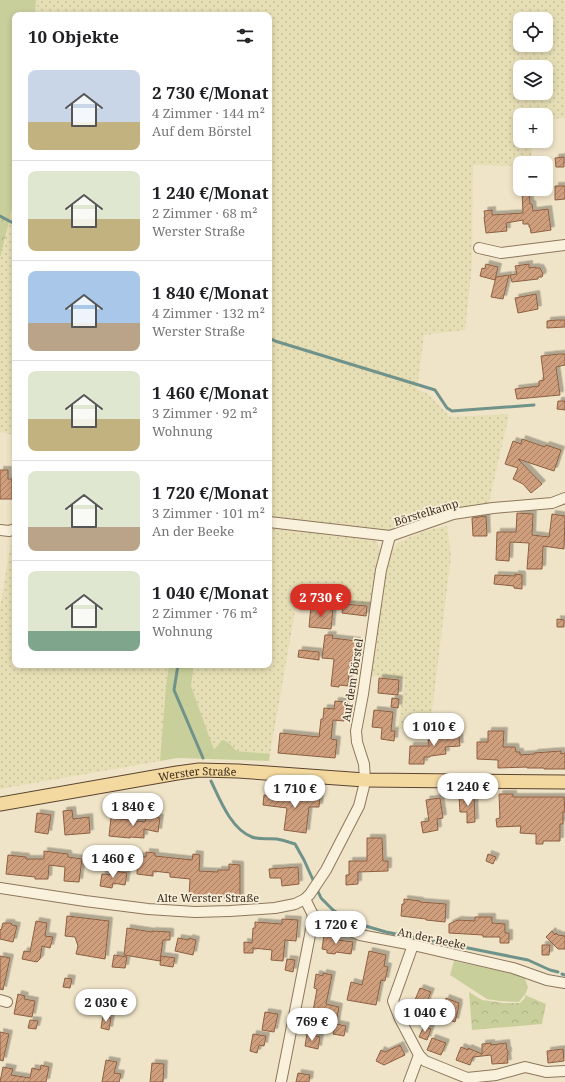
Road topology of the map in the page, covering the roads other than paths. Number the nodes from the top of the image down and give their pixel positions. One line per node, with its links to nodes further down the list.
1 (565, 245): 2 (street)
2 (479, 248)
3 (565, 498): 7 (street, Börstelkamp)
4 (272, 522): 7 (street, Börstelkamp)
5 (0, 530): 6 (street)
6 (12, 530)
7 (390, 536): 8 (street, Auf dem Börstel)
8 (365, 780): 9 (main road, Werster Straße); 10 (main road, Werster Straße); 12 (street)
9 (565, 782)
10 (0, 804)
11 (0, 888): 12 (street, Alte Werster Straße)
12 (307, 897): 13 (street)
13 (313, 915): 14 (street, An der Beeke); 18 (street)
14 (413, 945): 15 (street, An der Beeke); 16 (street)
15 (565, 983)
16 (419, 1055): 17 (street); 19 (street)
17 (565, 1071)
18 (282, 1082)
19 (409, 1082)

